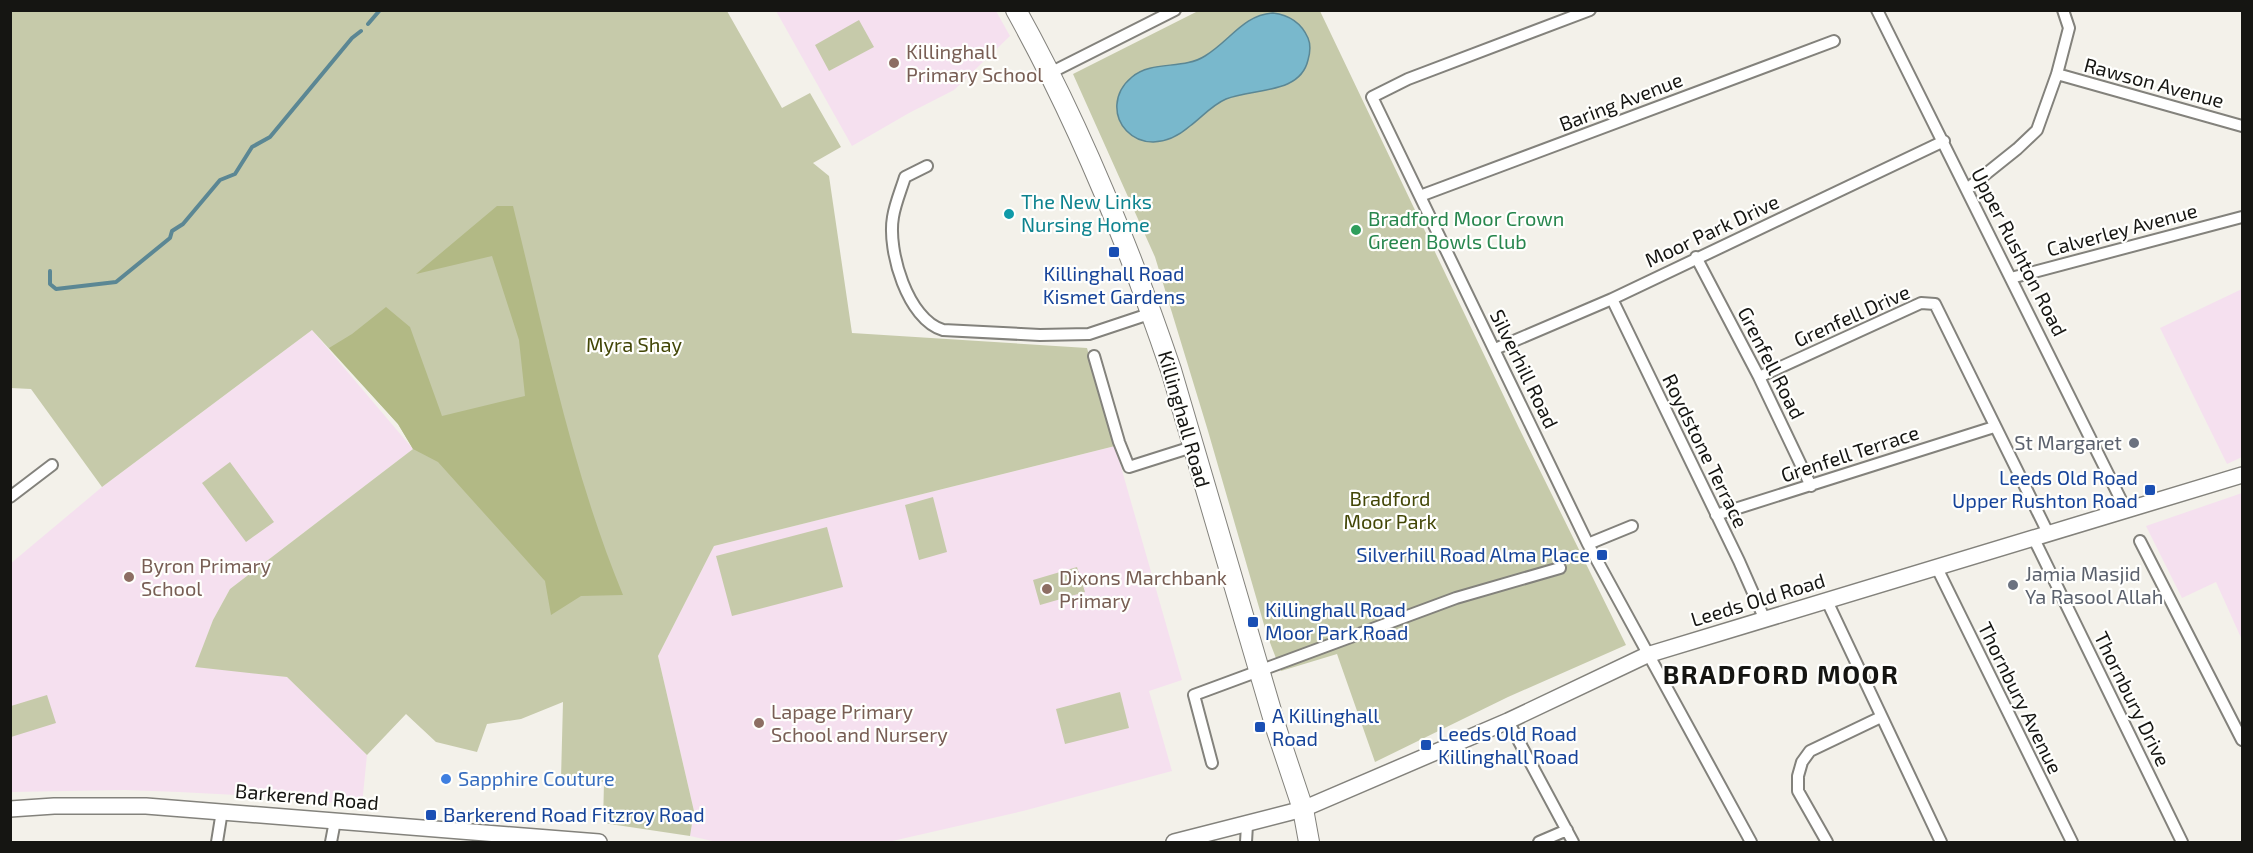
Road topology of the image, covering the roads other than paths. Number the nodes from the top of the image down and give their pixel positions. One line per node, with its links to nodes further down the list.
1 (1016, 10): 7 (highway, Killinghall Road)
2 (1175, 10): 7 (street)
3 (1590, 10): 13 (street, Silverhill Road)
4 (1877, 10): 10 (street, Upper Rushton Road)
5 (2064, 10): 8 (street)
6 (1834, 41): 13 (street, Baring Avenue)
7 (1050, 73): 18 (highway, Killinghall Road)
8 (2057, 74): 9 (street, Rawson Avenue); 12 (street)
9 (2242, 126)
10 (1944, 141): 12 (street, Upper Rushton Road); 15 (street, Moor Park Drive)
11 (927, 166): 18 (street)
12 (1967, 189): 16 (street, Upper Rushton Road)
13 (1420, 196): 19 (street, Silverhill Road)
14 (2242, 217): 16 (street, Calverley Avenue)
15 (1696, 257): 17 (street, Moor Park Drive); 21 (street, Grenfell Road)
16 (2012, 278): 28 (street, Upper Rushton Road)
17 (1612, 299): 19 (street, Moor Park Drive); 29 (street, Roydstone Terrace)
18 (1152, 313): 23 (highway, Killinghall Road)
19 (1495, 350): 33 (street, Silverhill Road)
20 (1094, 356): 23 (street)
21 (1759, 377): 22 (street, Grenfell Drive); 26 (street, Grenfell Road)
22 (1994, 427): 26 (street, Grenfell Terrace); 31 (street, Thornbury Drive)
23 (1192, 447): 39 (highway, Killinghall Road)
24 (52, 465): 27 (street)
25 (2242, 475): 28 (main road, Leeds Old Road)
26 (1811, 486): 29 (street, Grenfell Terrace)
27 (10, 497)
28 (2126, 510): 31 (main road, Leeds Old Road)
29 (1716, 515): 37 (street, Roydstone Terrace)
30 (1632, 526): 33 (street)
31 (2041, 537): 35 (main road, Leeds Old Road); 64 (street, Thornbury Drive)
32 (2140, 541): 42 (street)
33 (1588, 544): 38 (street, Silverhill Road)
34 (1560, 568): 39 (street)
35 (1937, 568): 36 (main road, Leeds Old Road); 63 (street, Thornbury Avenue)
36 (1827, 601): 37 (main road, Leeds Old Road); 40 (street)
37 (1765, 620): 38 (main road, Leeds Old Road)
38 (1647, 655): 41 (main road, Leeds Old Road); 60 (street, Silverhill Road)
39 (1261, 671): 43 (street); 45 (highway, Killinghall Road)
40 (1881, 717): 61 (street); 62 (street)
41 (1508, 721): 45 (main road, Leeds Old Road); 49 (street)
42 (2242, 740)
43 (1212, 763)
44 (10, 809): 46 (main road, Barkerend Road)
45 (1303, 809): 48 (main road); 57 (highway, Killinghall Road)
46 (222, 811): 47 (main road, Barkerend Road); 52 (street)
47 (335, 821): 50 (main road, Barkerend Road); 53 (street)
48 (1246, 825): 55 (main road); 56 (street)
49 (1567, 830): 58 (street); 59 (street)
50 (442, 836): 51 (main road, Barkerend Road)
51 (552, 840): 54 (main road, Barkerend Road)
52 (217, 843)
53 (331, 843)
54 (599, 843)
55 (1174, 843)
56 (1246, 843)
57 (1309, 843)
58 (1539, 843)
59 (1573, 843)
60 (1751, 843)
61 (1827, 843)
62 (1941, 843)
63 (2072, 843)
64 (2182, 843)

